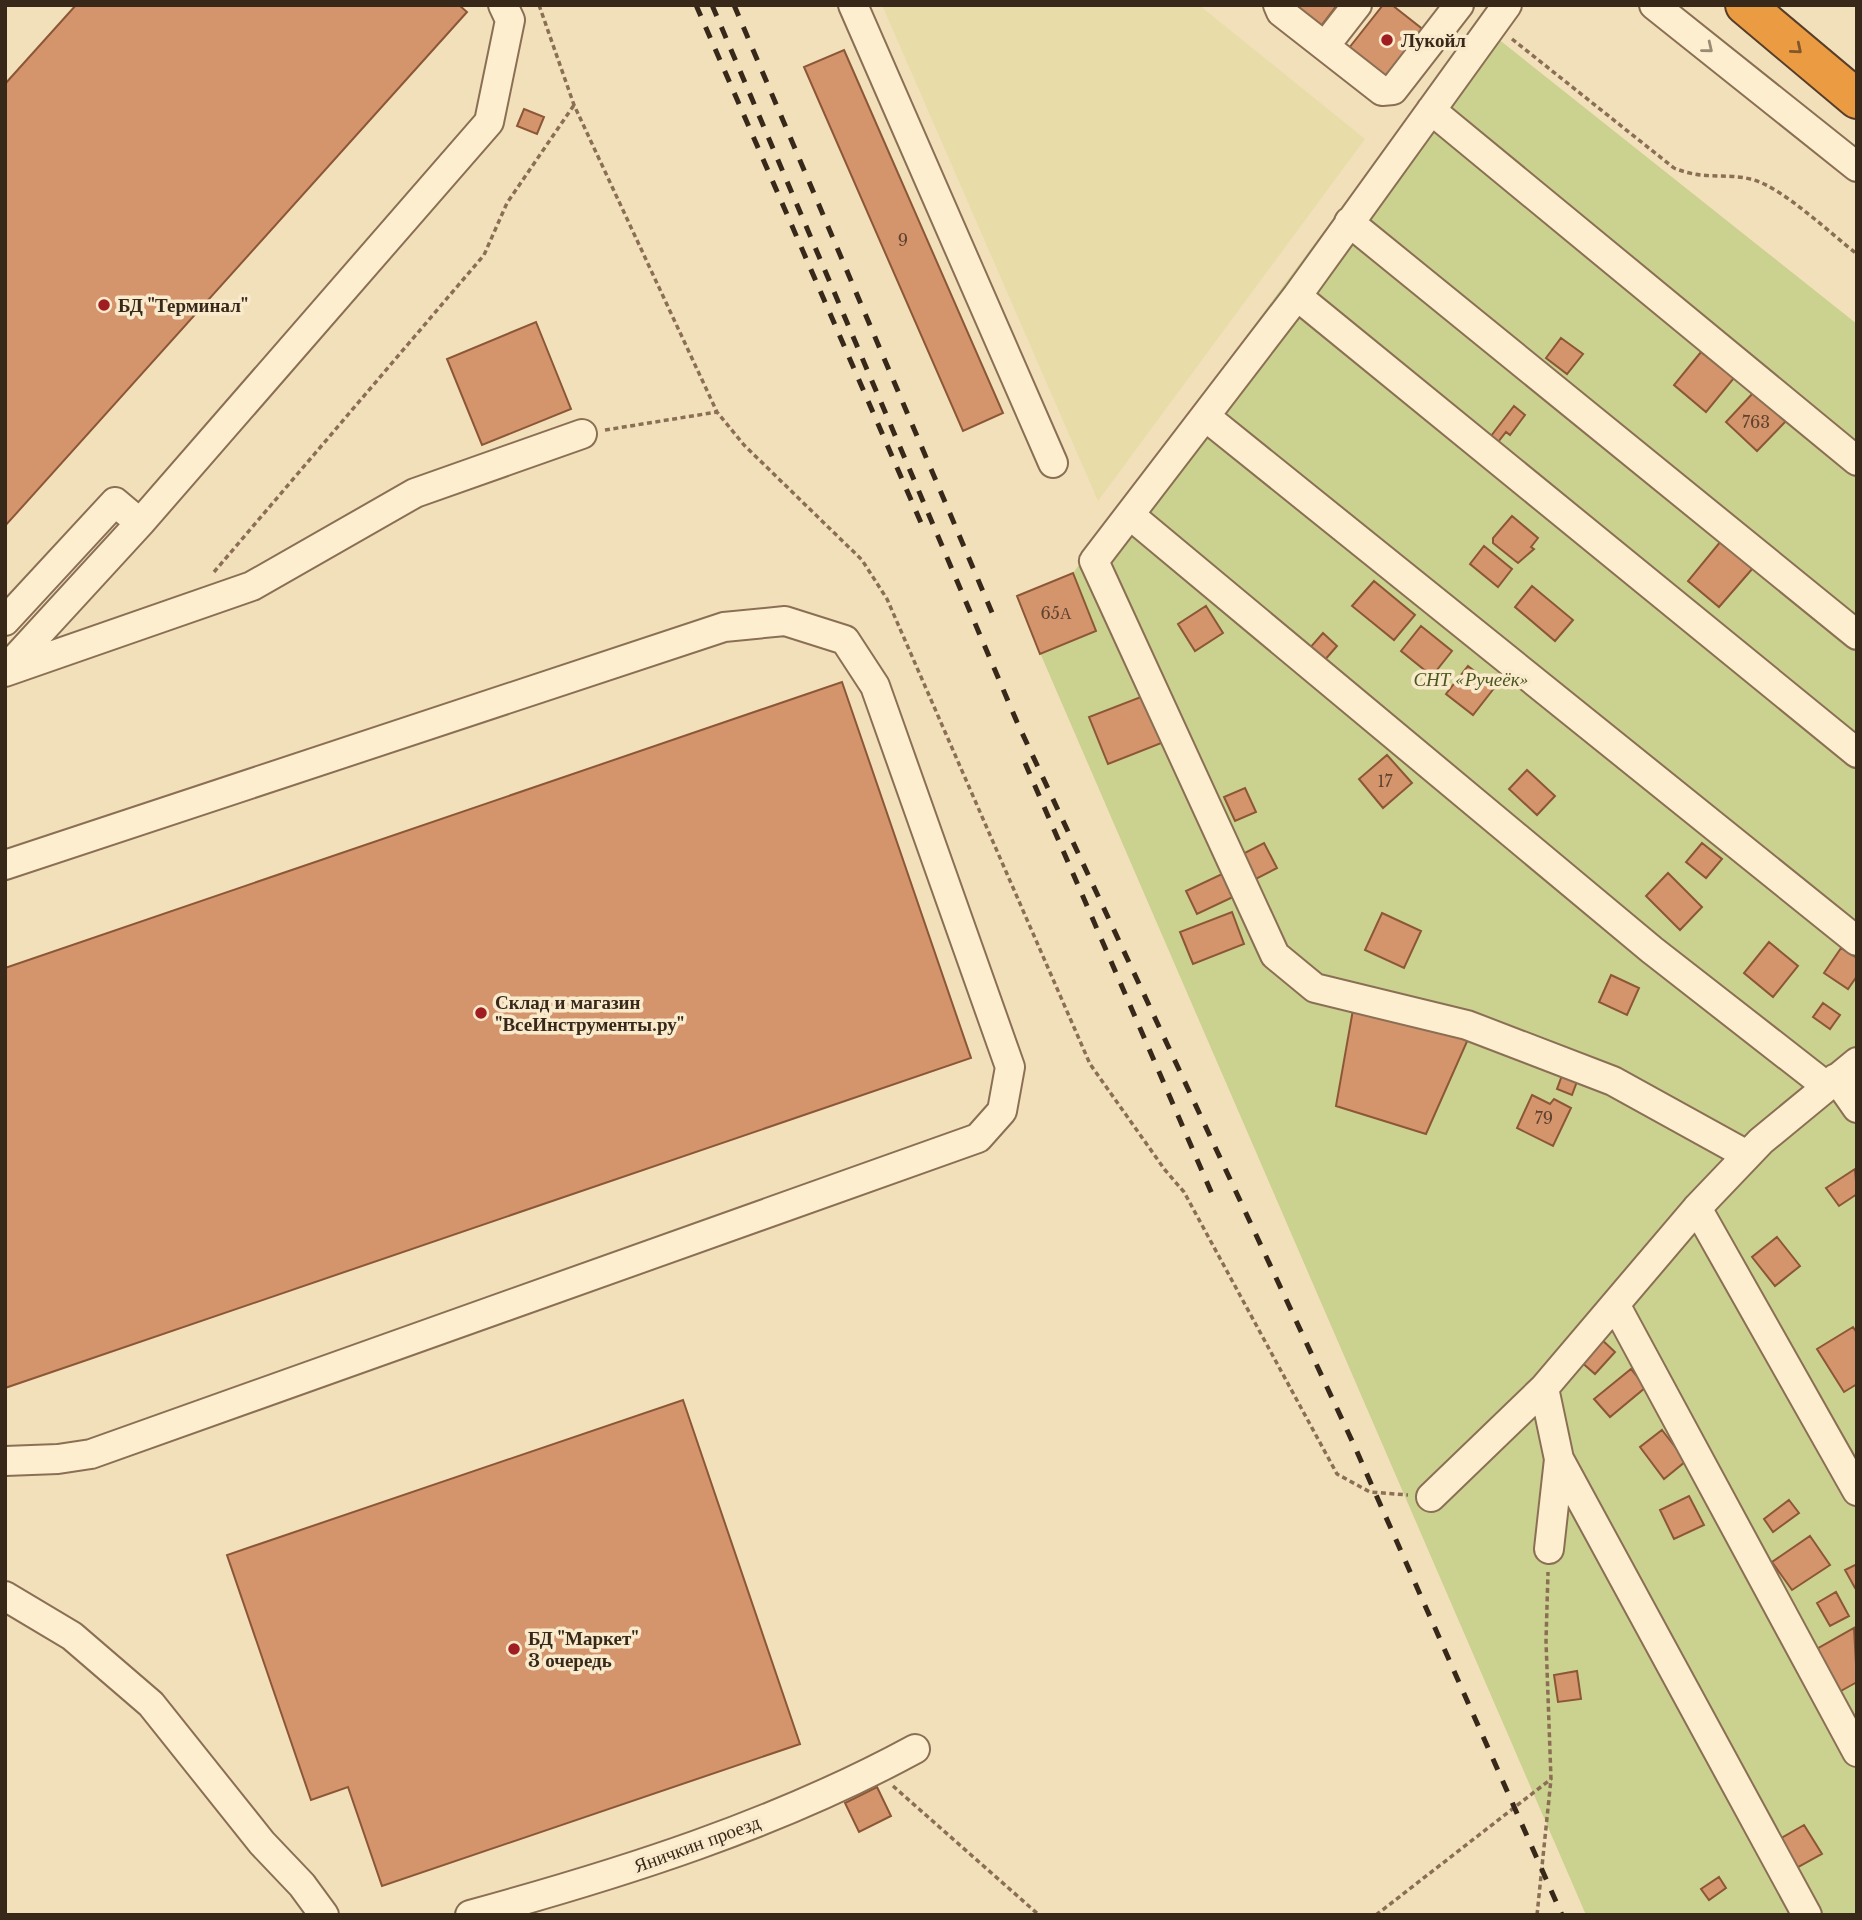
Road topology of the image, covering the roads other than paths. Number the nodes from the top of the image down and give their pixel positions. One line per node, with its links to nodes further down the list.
1 (503, 5): 20 (street)
2 (853, 5): 18 (street)
3 (1278, 5): 9 (street)
4 (1357, 5): 9 (street)
5 (1459, 5): 9 (street)
6 (1654, 5): 12 (street, one-way to 12)
7 (1745, 5): 10 (highway, one-way to 10)
8 (1500, 15): 11 (street)
9 (1325, 46)
10 (1857, 99)
11 (1431, 110): 13 (street); 17 (street)
12 (1857, 167)
13 (1349, 222): 14 (street); 22 (street)
14 (1297, 296): 15 (street); 24 (street)
15 (1206, 416): 19 (street); 26 (street)
16 (582, 433): 23 (street)
17 (1857, 461)
18 (1053, 463)
19 (1130, 515): 27 (street); 29 (street)
20 (140, 523): 21 (street); 23 (street)
21 (5, 621)
22 (1857, 635)
23 (5, 671)
24 (1857, 752)
25 (5, 864): 34 (street)
26 (1857, 941)
27 (1839, 1075): 28 (street); 29 (street)
28 (1857, 1108)
29 (1747, 1155): 30 (street)
30 (1697, 1209): 31 (street); 35 (street)
31 (1616, 1306): 32 (street); 40 (street)
32 (1544, 1388): 33 (street); 36 (street)
33 (1559, 1459): 37 (street); 43 (street)
34 (5, 1461)
35 (1857, 1491)
36 (1431, 1497)
37 (1549, 1549)
38 (5, 1596): 41 (street)
39 (915, 1749): 42 (street, Яничкин проезд)
40 (1857, 1752)
41 (324, 1915)
42 (470, 1915)
43 (1807, 1915)

